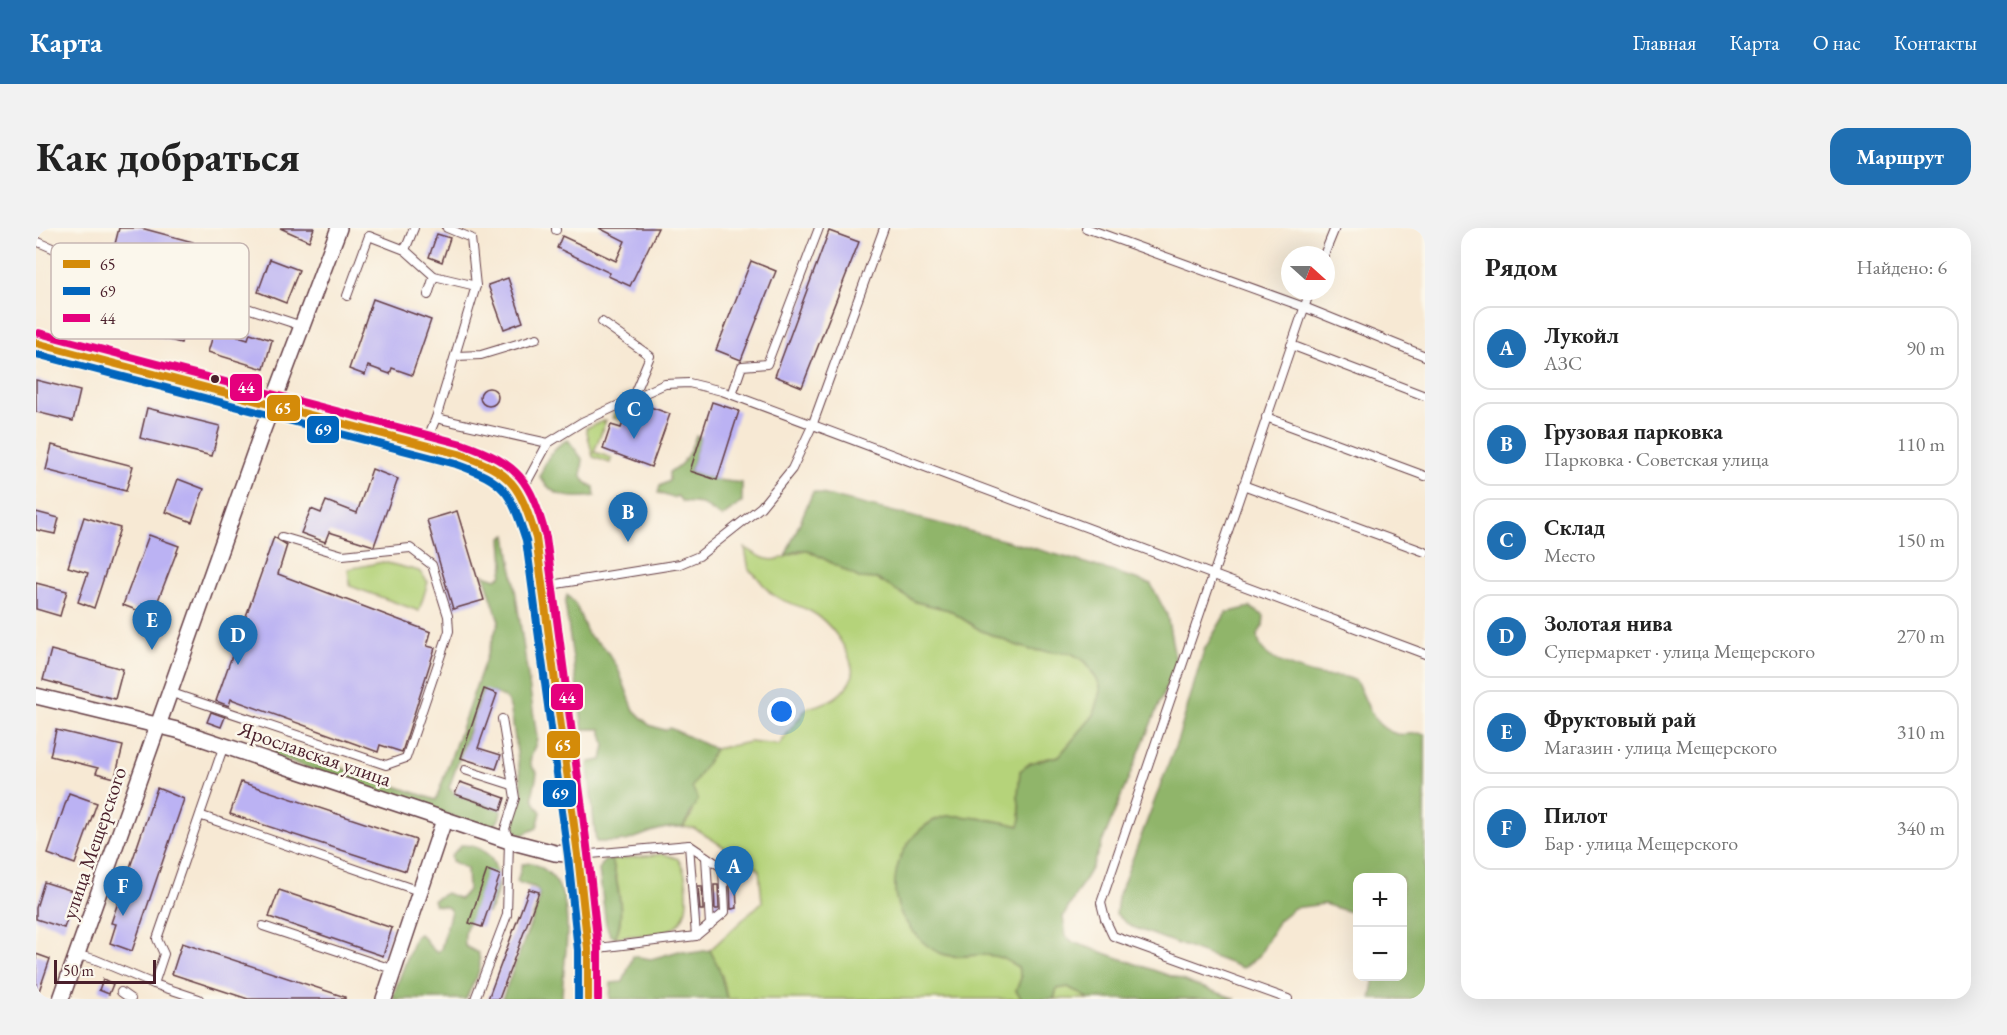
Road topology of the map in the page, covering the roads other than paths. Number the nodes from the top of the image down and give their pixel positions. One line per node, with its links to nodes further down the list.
1 (339, 228): 20 (street, улица Мещерского)
2 (414, 228): 11 (lane)
3 (447, 228): 13 (lane)
4 (819, 228): 26 (lane)
5 (884, 228): 32 (lane)
6 (1086, 228): 17 (lane)
7 (1335, 228): 9 (lane)
8 (36, 242): 10 (lane)
9 (1328, 246)
10 (51, 248)
11 (405, 250): 12 (lane); 15 (lane)
12 (434, 276): 13 (lane); 14 (lane)
13 (476, 286): 24 (lane)
14 (428, 294)
15 (348, 296)
16 (1307, 300): 17 (lane)
17 (1304, 307): 22 (lane); 25 (lane)
18 (249, 309): 20 (lane)
19 (602, 322): 28 (lane)
20 (302, 326): 29 (street, улица Мещерского)
21 (537, 338): 24 (lane)
22 (1291, 345): 27 (lane); 30 (lane)
23 (47, 346): 29 (main road)
24 (456, 356): 31 (lane)
25 (1425, 356)
26 (732, 395): 28 (lane); 32 (lane)
27 (1425, 396)
28 (632, 399): 33 (lane)
29 (272, 406): 34 (main road); 43 (street, улица Мещерского)
30 (1266, 417): 35 (lane); 36 (lane)
31 (436, 418): 33 (lane); 34 (lane)
32 (812, 426): 40 (lane); 41 (lane)
33 (548, 443): 37 (lane)
34 (425, 446): 37 (main road)
35 (1425, 476)
36 (1243, 484): 39 (lane); 40 (lane)
37 (521, 492): 41 (main road)
38 (282, 537): 43 (lane)
39 (1425, 552)
40 (1213, 575): 42 (lane); 72 (lane)
41 (542, 587): 54 (main road)
42 (1425, 654)
43 (169, 692): 46 (street, улица Мещерского)
44 (36, 696): 46 (street, Ярославская улица)
45 (502, 719): 49 (lane)
46 (158, 724): 47 (street, Ярославская улица); 61 (street, улица Мещерского)
47 (224, 746): 50 (lane); 51 (street, Ярославская улица)
48 (465, 770): 49 (lane)
49 (512, 785): 52 (lane)
50 (202, 816): 56 (lane); 63 (lane)
51 (444, 820): 52 (street, Ярославская улица); 56 (street)
52 (509, 841): 54 (street, Ярославская улица); 70 (lane)
53 (690, 845): 54 (lane); 55 (lane); 59 (lane)
54 (578, 855): 60 (main road)
55 (706, 857): 57 (lane); 57 (lane)
56 (422, 892): 62 (street)
57 (710, 925): 59 (lane)
58 (263, 926): 62 (lane)
59 (696, 936): 60 (lane)
60 (588, 949): 71 (main road)
61 (76, 955): 63 (lane); 66 (street, улица Мещерского)
62 (395, 970): 69 (street)
63 (154, 984): 65 (lane)
64 (121, 992): 67 (lane)
65 (188, 997): 68 (lane)
66 (61, 999)
67 (131, 999)
68 (199, 999)
69 (384, 999)
70 (475, 999)
71 (588, 999)
72 (1288, 999)

